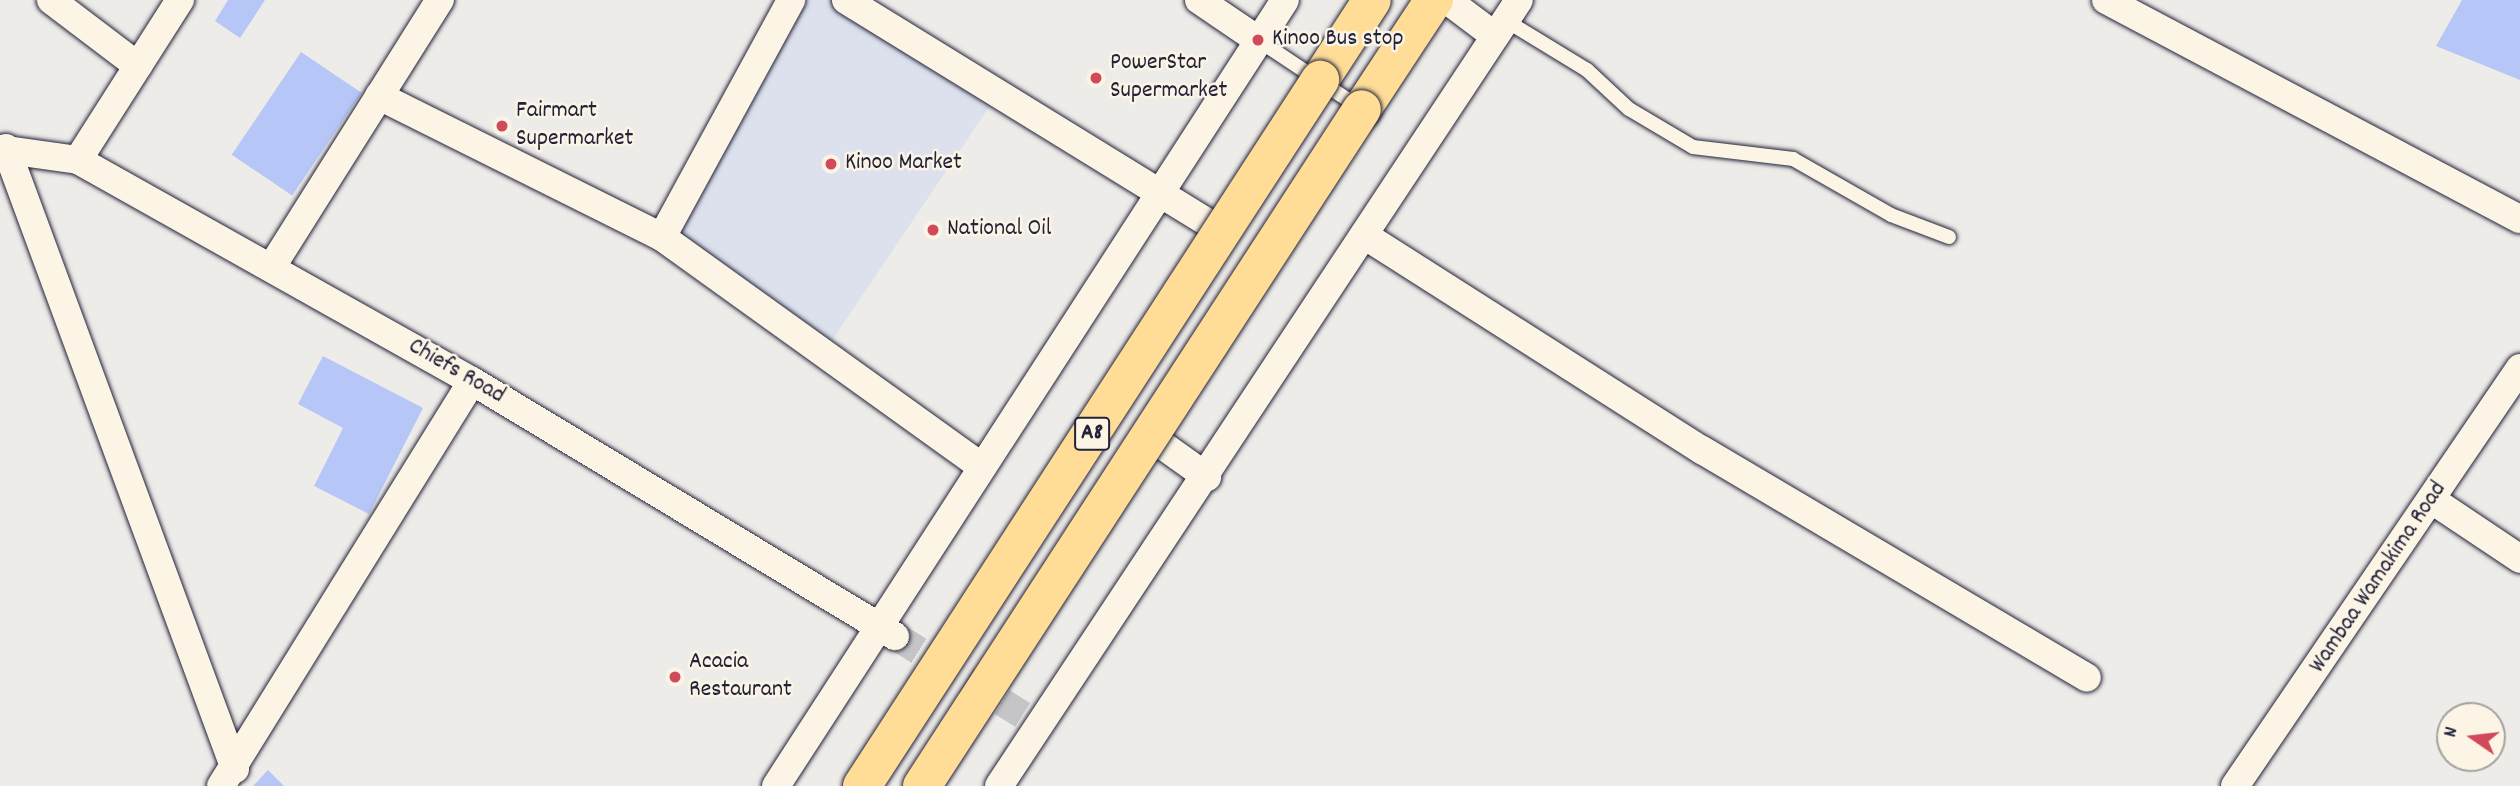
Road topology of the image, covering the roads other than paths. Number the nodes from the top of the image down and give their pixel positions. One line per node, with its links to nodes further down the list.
1 (51, 0): 14 (street)
2 (180, 0): 14 (street)
3 (791, 0): 24 (street)
4 (846, 0): 20 (street)
5 (1199, 0): 13 (street)
6 (1285, 0): 13 (street)
7 (1372, 0): 15 (highway, A8)
8 (1434, 0): 17 (highway, A8)
9 (1447, 0): 12 (street)
10 (2106, 0): 21 (street)
11 (431, 3): 16 (street)
12 (1506, 19): 23 (street); 25 (lane)
13 (1258, 40): 15 (lane); 20 (street)
14 (138, 66): 19 (street)
15 (1320, 80): 17 (lane); 22 (highway, A8, bridge)
16 (379, 96): 24 (street); 26 (street)
17 (1362, 109): 29 (highway, A8, bridge)
18 (3, 149): 19 (street, Chiefs Road); 36 (street)
19 (78, 160): 26 (street, Chiefs Road)
20 (1162, 192): 22 (street); 30 (street)
21 (2520, 219)
22 (1222, 231): 38 (highway, A8, bridge)
23 (1364, 235): 31 (street); 35 (street)
24 (662, 237): 30 (street)
25 (1948, 237)
26 (271, 268): 27 (street, Chiefs Road)
27 (472, 381): 34 (street, Chiefs Road); 36 (street)
28 (2516, 385): 32 (street, Wambaa Wamakima Road)
29 (1151, 437): 31 (street); 39 (highway, A8, bridge)
30 (982, 467): 34 (street)
31 (1207, 477): 40 (street)
32 (2432, 500): 33 (street); 41 (street, Wambaa Wamakima Road)
33 (2520, 559)
34 (888, 630): 37 (street)
35 (2087, 678)
36 (228, 778)
37 (776, 786)
38 (862, 786)
39 (922, 786)
40 (999, 786)
41 (2235, 786)

